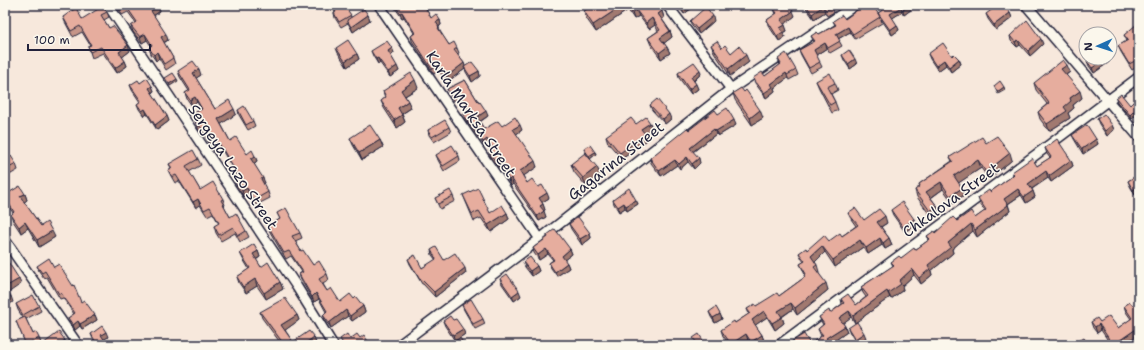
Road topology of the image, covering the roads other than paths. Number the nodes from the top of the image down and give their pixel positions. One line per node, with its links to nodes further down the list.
1 (108, 5): 13 (street, Sergeya Lazo Street)
2 (379, 5): 10 (street, Karla Marksa Street)
3 (667, 5): 7 (street)
4 (855, 5): 7 (street, Gagarina Street)
5 (1026, 5): 8 (street)
6 (1139, 76): 8 (street, Chkalova Street)
7 (731, 89): 10 (street, Gagarina Street)
8 (1108, 101): 9 (street); 15 (street, Chkalova Street)
9 (1139, 137)
10 (540, 239): 14 (street, Gagarina Street)
11 (5, 240): 12 (street)
12 (78, 345)
13 (333, 345)
14 (399, 345)
15 (779, 345)

